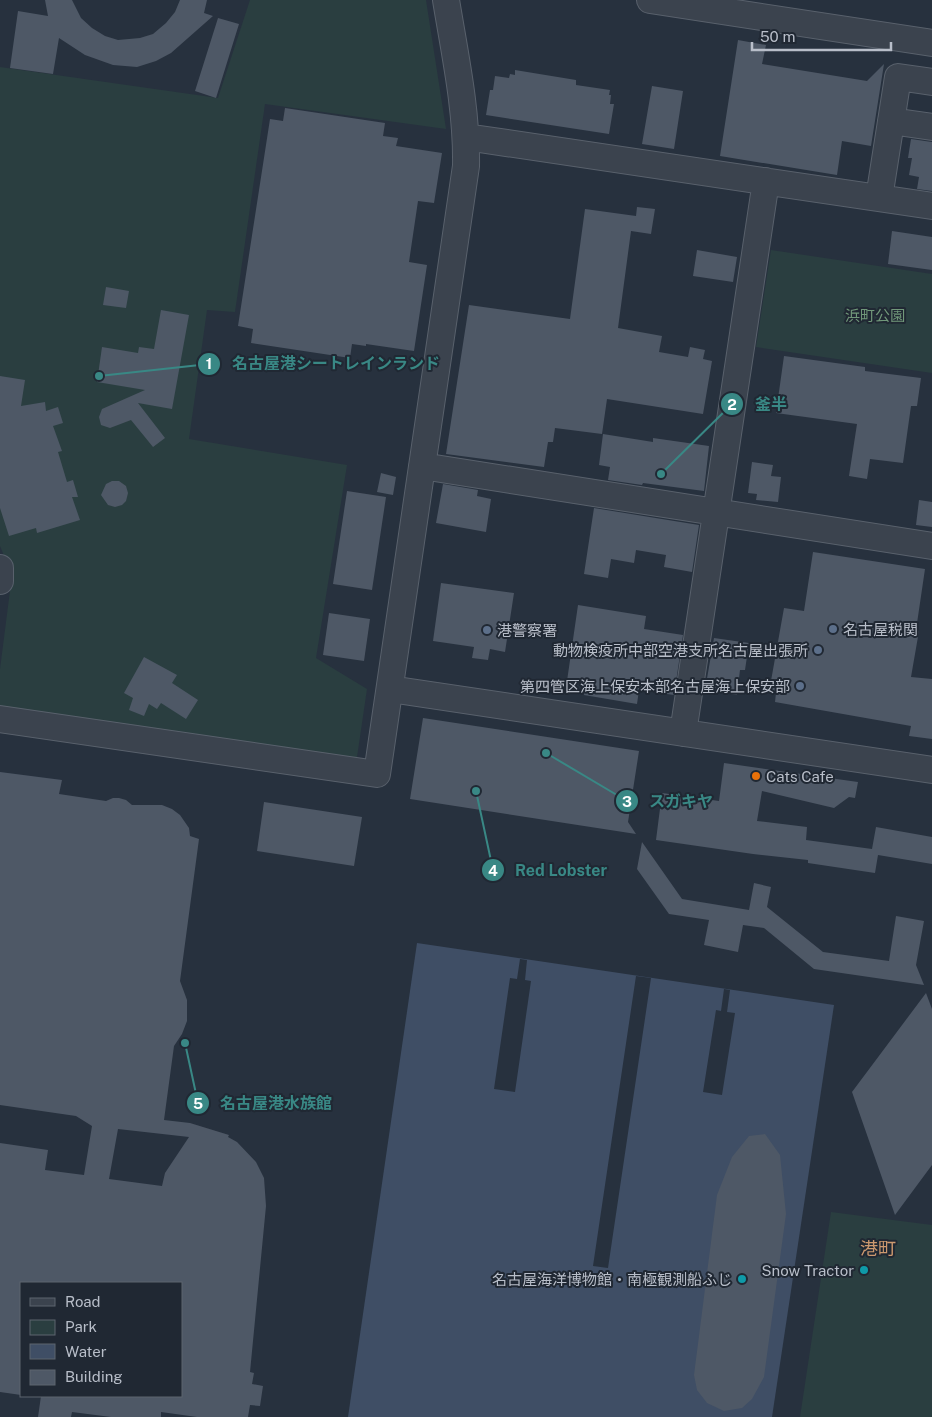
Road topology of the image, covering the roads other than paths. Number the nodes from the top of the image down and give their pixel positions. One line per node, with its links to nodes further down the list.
1 (446, 0): 8 (street)
2 (650, 0): 3 (street)
3 (793, 11): 4 (street)
4 (932, 43)
5 (932, 82): 6 (street)
6 (891, 121): 7 (street); 10 (street)
7 (932, 127)
8 (466, 137): 9 (street); 12 (street)
9 (766, 181): 10 (street); 13 (street)
10 (880, 198): 11 (street)
11 (932, 206)
12 (422, 466): 13 (street); 17 (street)
13 (716, 512): 14 (street); 19 (street)
14 (932, 546)
15 (0, 568): 16 (street)
16 (0, 581)
17 (390, 689): 18 (street); 19 (street)
18 (0, 719)
19 (682, 733): 20 (street)
20 (932, 770)

